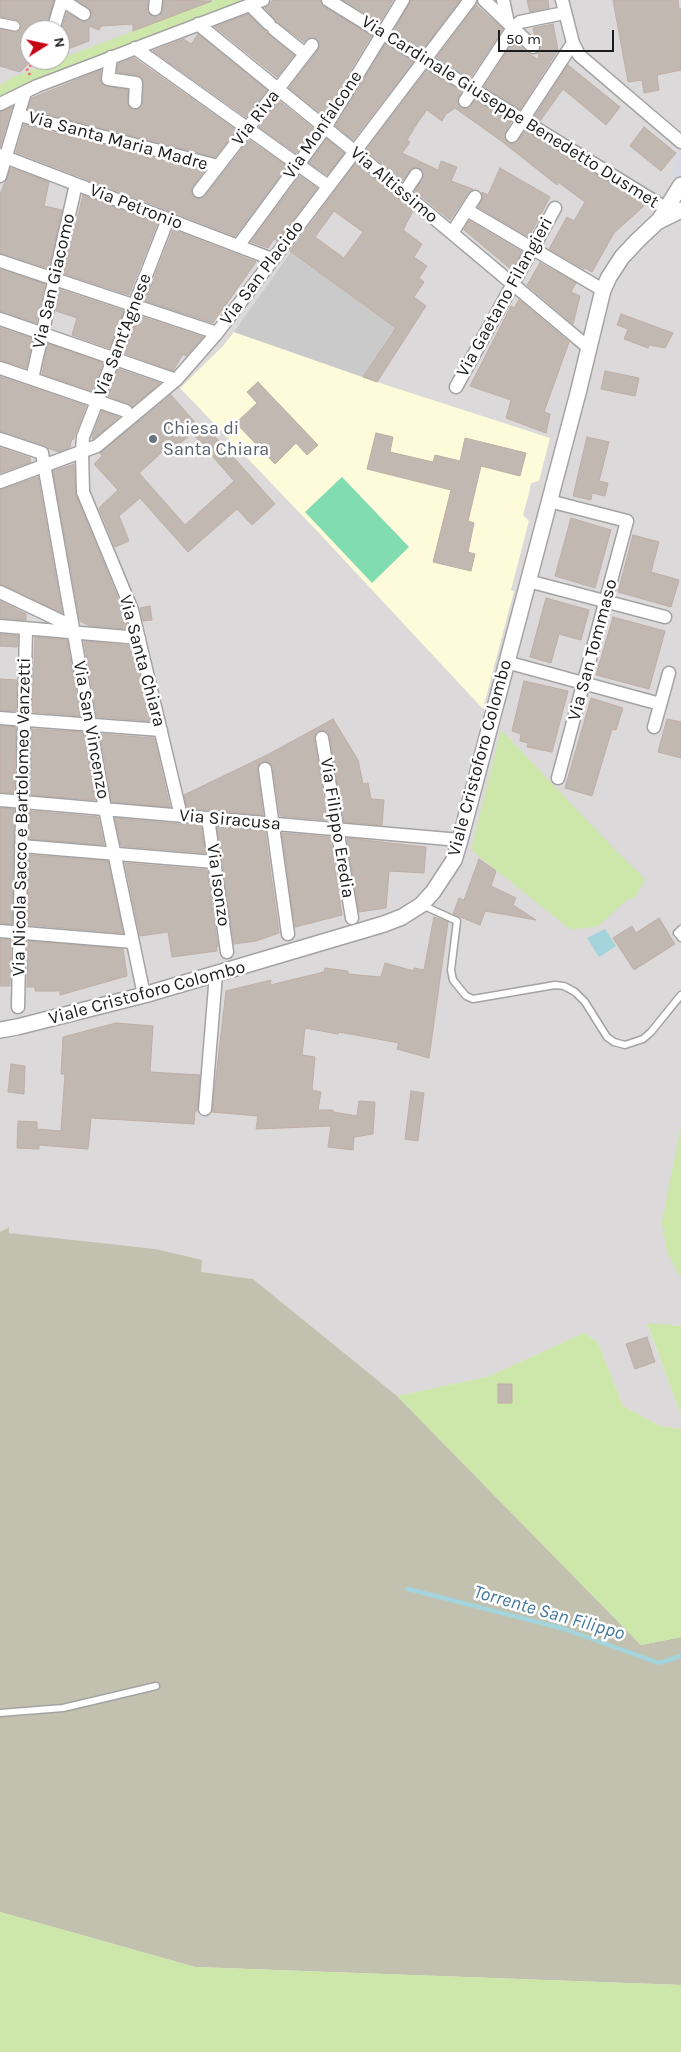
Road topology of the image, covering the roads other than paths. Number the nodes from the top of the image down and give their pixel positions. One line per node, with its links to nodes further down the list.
1 (62, 0): 10 (street); 11 (street)
2 (263, 0): 8 (street)
3 (328, 0): 16 (street, Via Cardinale Giuseppe Benedetto Dusmet)
4 (403, 0): 16 (street, Via Monfalcone)
5 (470, 0): 21 (street, Via San Placido)
6 (484, 0): 14 (street)
7 (503, 0): 14 (street)
8 (250, 5): 13 (street); 22 (street, Via Riva)
9 (563, 6): 14 (street); 17 (street)
10 (84, 14)
11 (56, 20)
12 (0, 22): 15 (street)
13 (198, 24): 19 (street); 22 (street, Via Altissimo)
14 (511, 25): 18 (street); 23 (street)
15 (15, 26)
16 (383, 33): 21 (street, Via Cardinale Giuseppe Benedetto Dusmet); 32 (street, Via Monfalcone)
17 (573, 43): 29 (street); 30 (street)
18 (533, 47)
19 (135, 48): 20 (street); 31 (street)
20 (110, 57): 24 (street); 26 (street)
21 (424, 59): 23 (street, Via Cardinale Giuseppe Benedetto Dusmet); 36 (street, Via San Placido)
22 (278, 89): 31 (street, Via Riva); 32 (street, Via Altissimo)
23 (473, 89): 25 (street); 29 (street, Via Cardinale Giuseppe Benedetto Dusmet)
24 (25, 92): 27 (street); 28 (street)
25 (465, 101)
26 (135, 102)
27 (0, 104)
28 (19, 115): 37 (street); 39 (street, Via Santa Maria Madre)
29 (523, 119): 34 (street); 49 (street, Via Cardinale Giuseppe Benedetto Dusmet)
30 (660, 126): 33 (street); 35 (street)
31 (248, 128): 38 (street); 39 (street, Via Riva)
32 (326, 128): 36 (street, Via Altissimo); 38 (street, Via Monfalcone)
33 (681, 130)
34 (512, 136)
35 (681, 142)
36 (354, 151): 43 (street, Via San Placido); 46 (street, Via Altissimo)
37 (3, 157): 41 (street); 42 (street, Via Petronio)
38 (298, 164): 43 (street); 53 (street, Via Monfalcone)
39 (218, 166): 45 (street, Via Riva)
40 (416, 175): 46 (street)
41 (0, 176)
42 (76, 184): 51 (street, Via Petronio); 57 (street, Via San Giacomo)
43 (328, 186): 55 (street, Via San Placido)
44 (681, 186): 49 (street)
45 (199, 191)
46 (404, 193): 52 (street, Via Altissimo)
47 (475, 197): 50 (street)
48 (555, 208): 54 (street, Via Gaetano Filangieri)
49 (674, 209): 59 (street, Viale Cristoforo Colombo)
50 (467, 210): 52 (street); 54 (street)
51 (168, 219): 53 (street, Via Petronio); 60 (street, Via Sant'Agnese)
52 (452, 233): 58 (street, Via Altissimo)
53 (238, 246): 55 (street, Via Petronio)
54 (532, 250): 58 (street, Via Gaetano Filangieri); 59 (street)
55 (272, 259): 63 (street, Via San Placido)
56 (0, 260): 57 (street)
57 (55, 279): 60 (street); 62 (street, Via San Giacomo)
58 (513, 284): 64 (street, Via Altissimo); 69 (street, Via Gaetano Filangieri)
59 (602, 290): 64 (street, Viale Cristoforo Colombo)
60 (134, 306): 63 (street); 65 (street, Via Sant'Agnese)
61 (0, 319): 62 (street)
62 (42, 333): 65 (street); 67 (street, Via San Giacomo)
63 (217, 333): 68 (street, Via San Placido)
64 (589, 348): 76 (street, Viale Cristoforo Colombo)
65 (113, 358): 68 (street); 70 (street, Via Sant'Agnese)
66 (0, 368): 67 (street)
67 (32, 379): 70 (street)
68 (176, 380): 73 (street, Via San Placido)
69 (456, 386)
70 (97, 401): 71 (street); 73 (street, Via Sant'Agnese)
71 (126, 411)
72 (0, 439): 74 (street)
73 (82, 452): 74 (street, Via San Placido); 84 (street, Via Santa Chiara)
74 (44, 465): 75 (street, Via San Placido); 83 (street, Via San Vincenzo)
75 (0, 482)
76 (549, 501): 77 (street, Viale Cristoforo Colombo); 79 (street, Via San Tommaso)
77 (528, 581): 79 (street); 85 (street, Viale Cristoforo Colombo)
78 (0, 592): 83 (street)
79 (605, 601): 80 (street); 87 (street, Via San Tommaso)
80 (665, 617)
81 (0, 626): 82 (street)
82 (26, 628): 83 (street); 90 (street, Via Nicola Sacco e Bartolomeo Vanzetti)
83 (74, 632): 84 (street); 91 (street, Via San Vincenzo)
84 (139, 638): 93 (street, Via Santa Chiara)
85 (506, 662): 87 (street); 104 (street, Viale Cristoforo Colombo)
86 (669, 672): 88 (street)
87 (584, 683): 88 (street); 96 (street, Via San Tommaso)
88 (660, 704): 92 (street)
89 (0, 718): 90 (street)
90 (24, 720): 91 (street); 98 (street, Via Nicola Sacco e Bartolomeo Vanzetti)
91 (90, 725): 93 (street); 99 (street, Via San Vincenzo)
92 (654, 727)
93 (161, 730): 100 (street, Via Santa Chiara)
94 (322, 738): 103 (street, Via Filippo Eredia)
95 (264, 769): 102 (street)
96 (558, 778)
97 (0, 800): 98 (street, Via Siracusa)
98 (22, 802): 99 (street, Via Siracusa); 105 (street, Via Nicola Sacco e Bartolomeo Vanzetti)
99 (105, 809): 100 (street, Via Siracusa); 106 (street, Via San Vincenzo)
100 (181, 816): 101 (street, Via Siracusa)
101 (208, 818): 102 (street, Via Siracusa); 107 (street, Via Isonzo)
102 (272, 824): 103 (street, Via Siracusa); 113 (street)
103 (337, 830): 104 (street, Via Siracusa); 109 (street, Via Filippo Eredia)
104 (460, 840): 108 (street, Viale Cristoforo Colombo)
105 (21, 846): 106 (street); 112 (street, Via Nicola Sacco e Bartolomeo Vanzetti)
106 (115, 854): 107 (street); 115 (street, Via San Vincenzo)
107 (214, 862): 116 (street, Via Isonzo)
108 (421, 905): 117 (street, Viale Cristoforo Colombo); 119 (lane)
109 (352, 918)
110 (681, 929): 114 (lane)
111 (0, 931): 112 (street)
112 (20, 932): 115 (street); 120 (street, Via Nicola Sacco e Bartolomeo Vanzetti)
113 (288, 934)
114 (681, 938)
115 (133, 942): 118 (street, Via San Vincenzo)
116 (227, 952)
117 (216, 974): 118 (street, Viale Cristoforo Colombo); 122 (street)
118 (144, 995): 121 (street, Viale Cristoforo Colombo)
119 (681, 995)
120 (18, 1006)
121 (0, 1030)
122 (206, 1109)
123 (156, 1686): 124 (lane)
124 (0, 1712)

